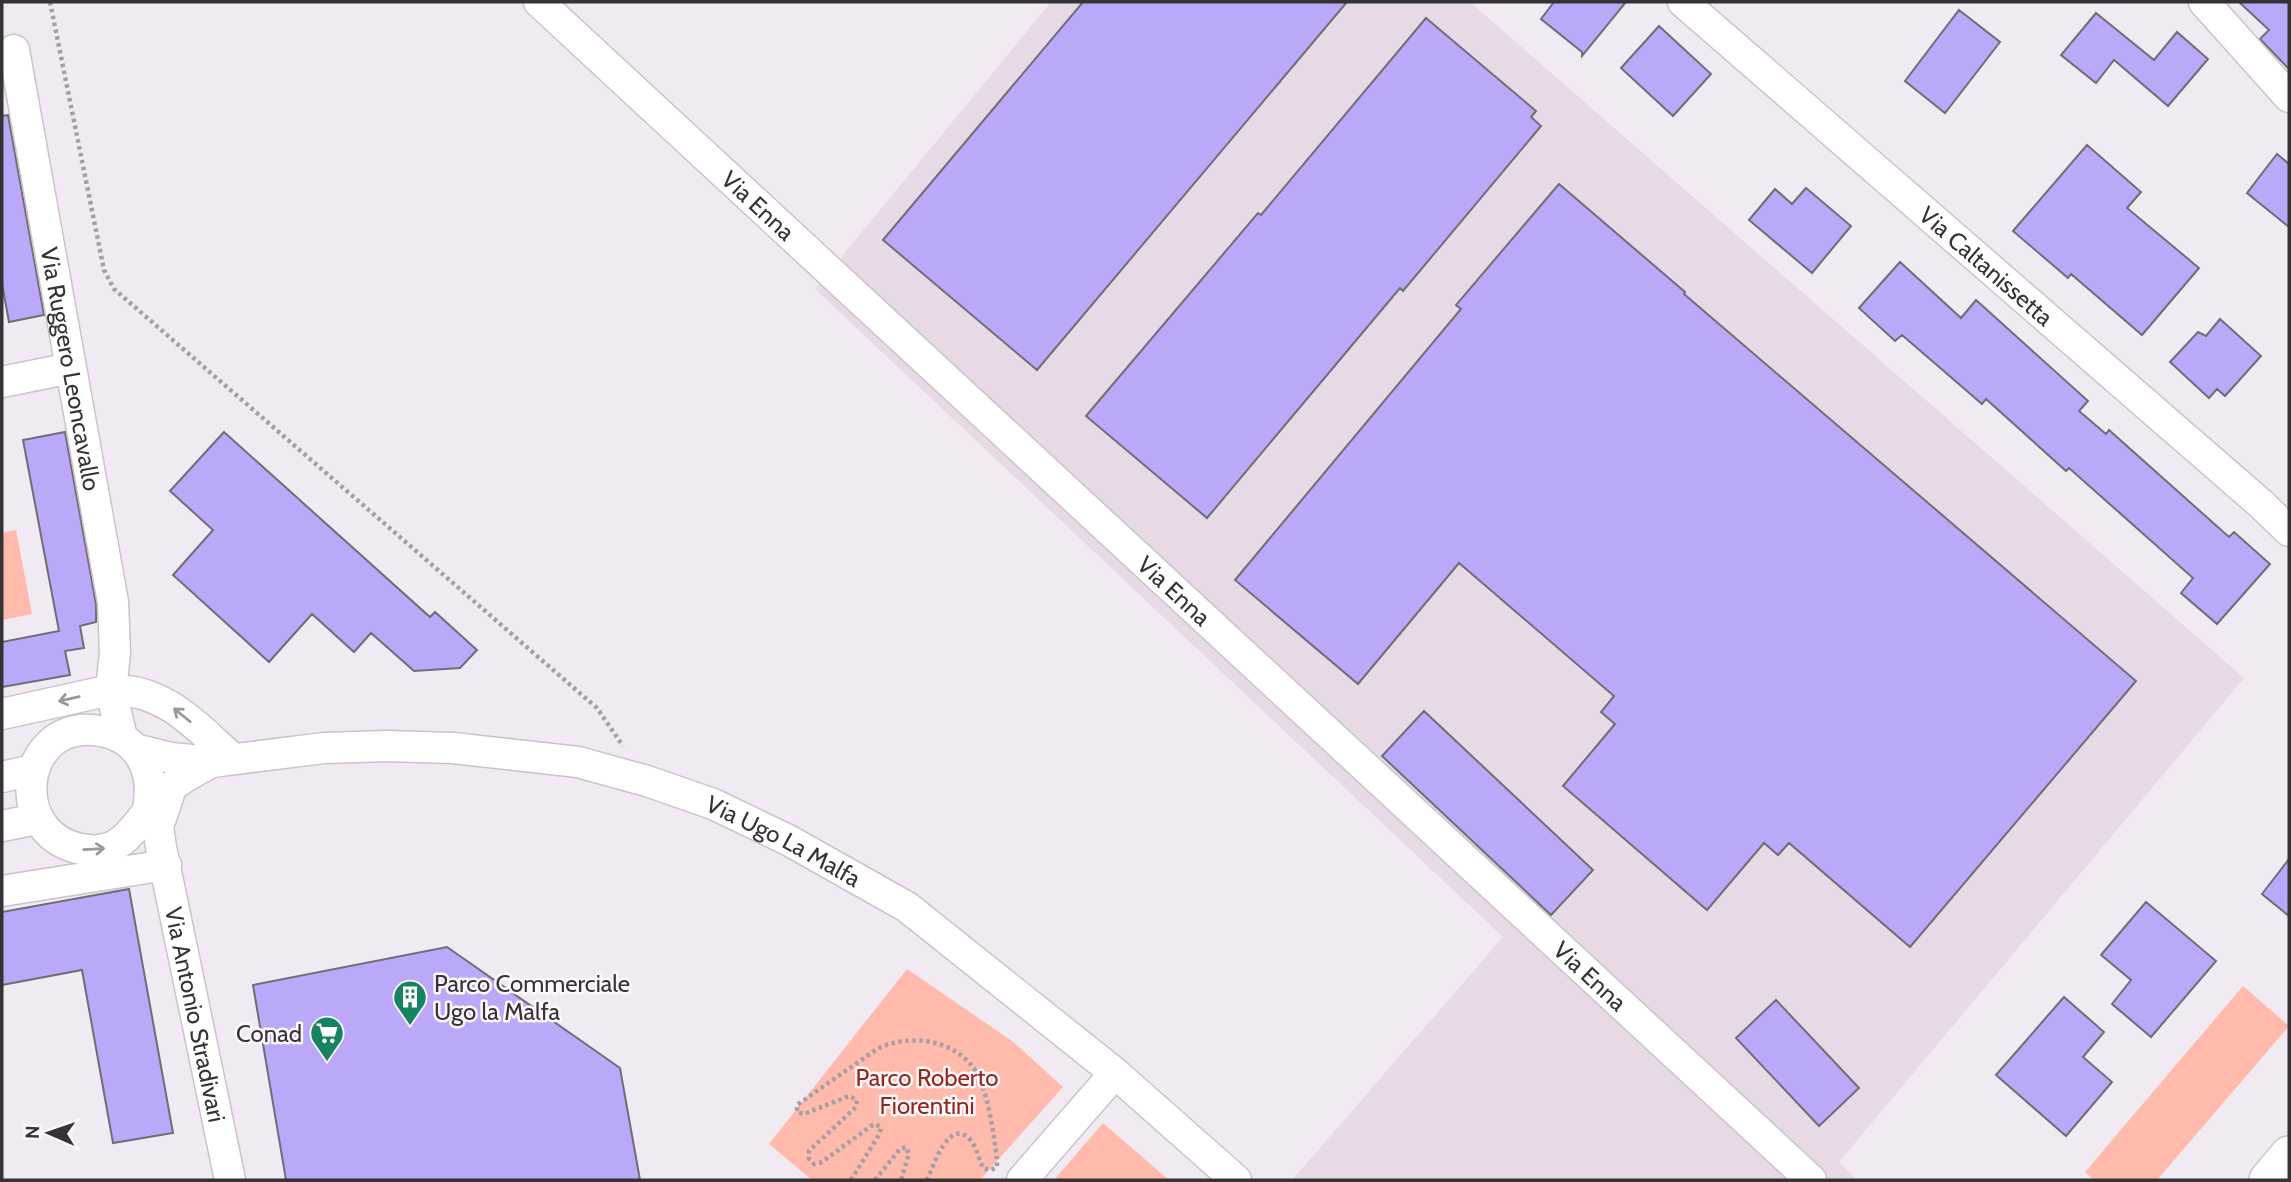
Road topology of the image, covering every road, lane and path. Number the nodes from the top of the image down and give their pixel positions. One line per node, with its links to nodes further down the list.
1 (50, 2): 17 (path)
2 (539, 2): 32 (street, Via Enna)
3 (1683, 2): 9 (street, Via Caltanissetta)
4 (2204, 2): 6 (street)
5 (14, 50): 7 (street, Via Ruggero Leoncavallo)
6 (2289, 97)
7 (71, 368): 8 (street); 10 (street, Via Ruggero Leoncavallo)
8 (2, 382)
9 (2289, 531)
10 (111, 690): 11 (street, one-way to 11); 12 (street); 13 (street, one-way to 10)
11 (2, 714)
12 (129, 743): 13 (street, Via Ugo La Malfa); 14 (street, Via Ugo La Malfa); 19 (street)
13 (223, 761): 16 (street, Via Ugo La Malfa); 17 (street, Via Ugo La Malfa)
14 (33, 770): 15 (street); 18 (street)
15 (2, 778)
16 (182, 779): 19 (street, Via Ugo La Malfa); 21 (street, Via Antonio Stradivari)
17 (647, 781): 23 (street, Via Ugo La Malfa)
18 (37, 819): 19 (street, Via Ugo La Malfa, one-way to 19); 20 (street)
19 (140, 822): 21 (street)
20 (2, 825)
21 (163, 856): 22 (street); 25 (street, Via Antonio Stradivari)
22 (2, 891)
23 (1115, 1073): 30 (street); 31 (street, Via Ugo La Malfa)
24 (2289, 1155): 33 (street)
25 (230, 1180)
26 (851, 1180): 29 (path)
27 (875, 1180): 28 (path)
28 (901, 1180)
29 (927, 1180)
30 (1021, 1180)
31 (1237, 1180)
32 (1811, 1180)
33 (2268, 1180)

